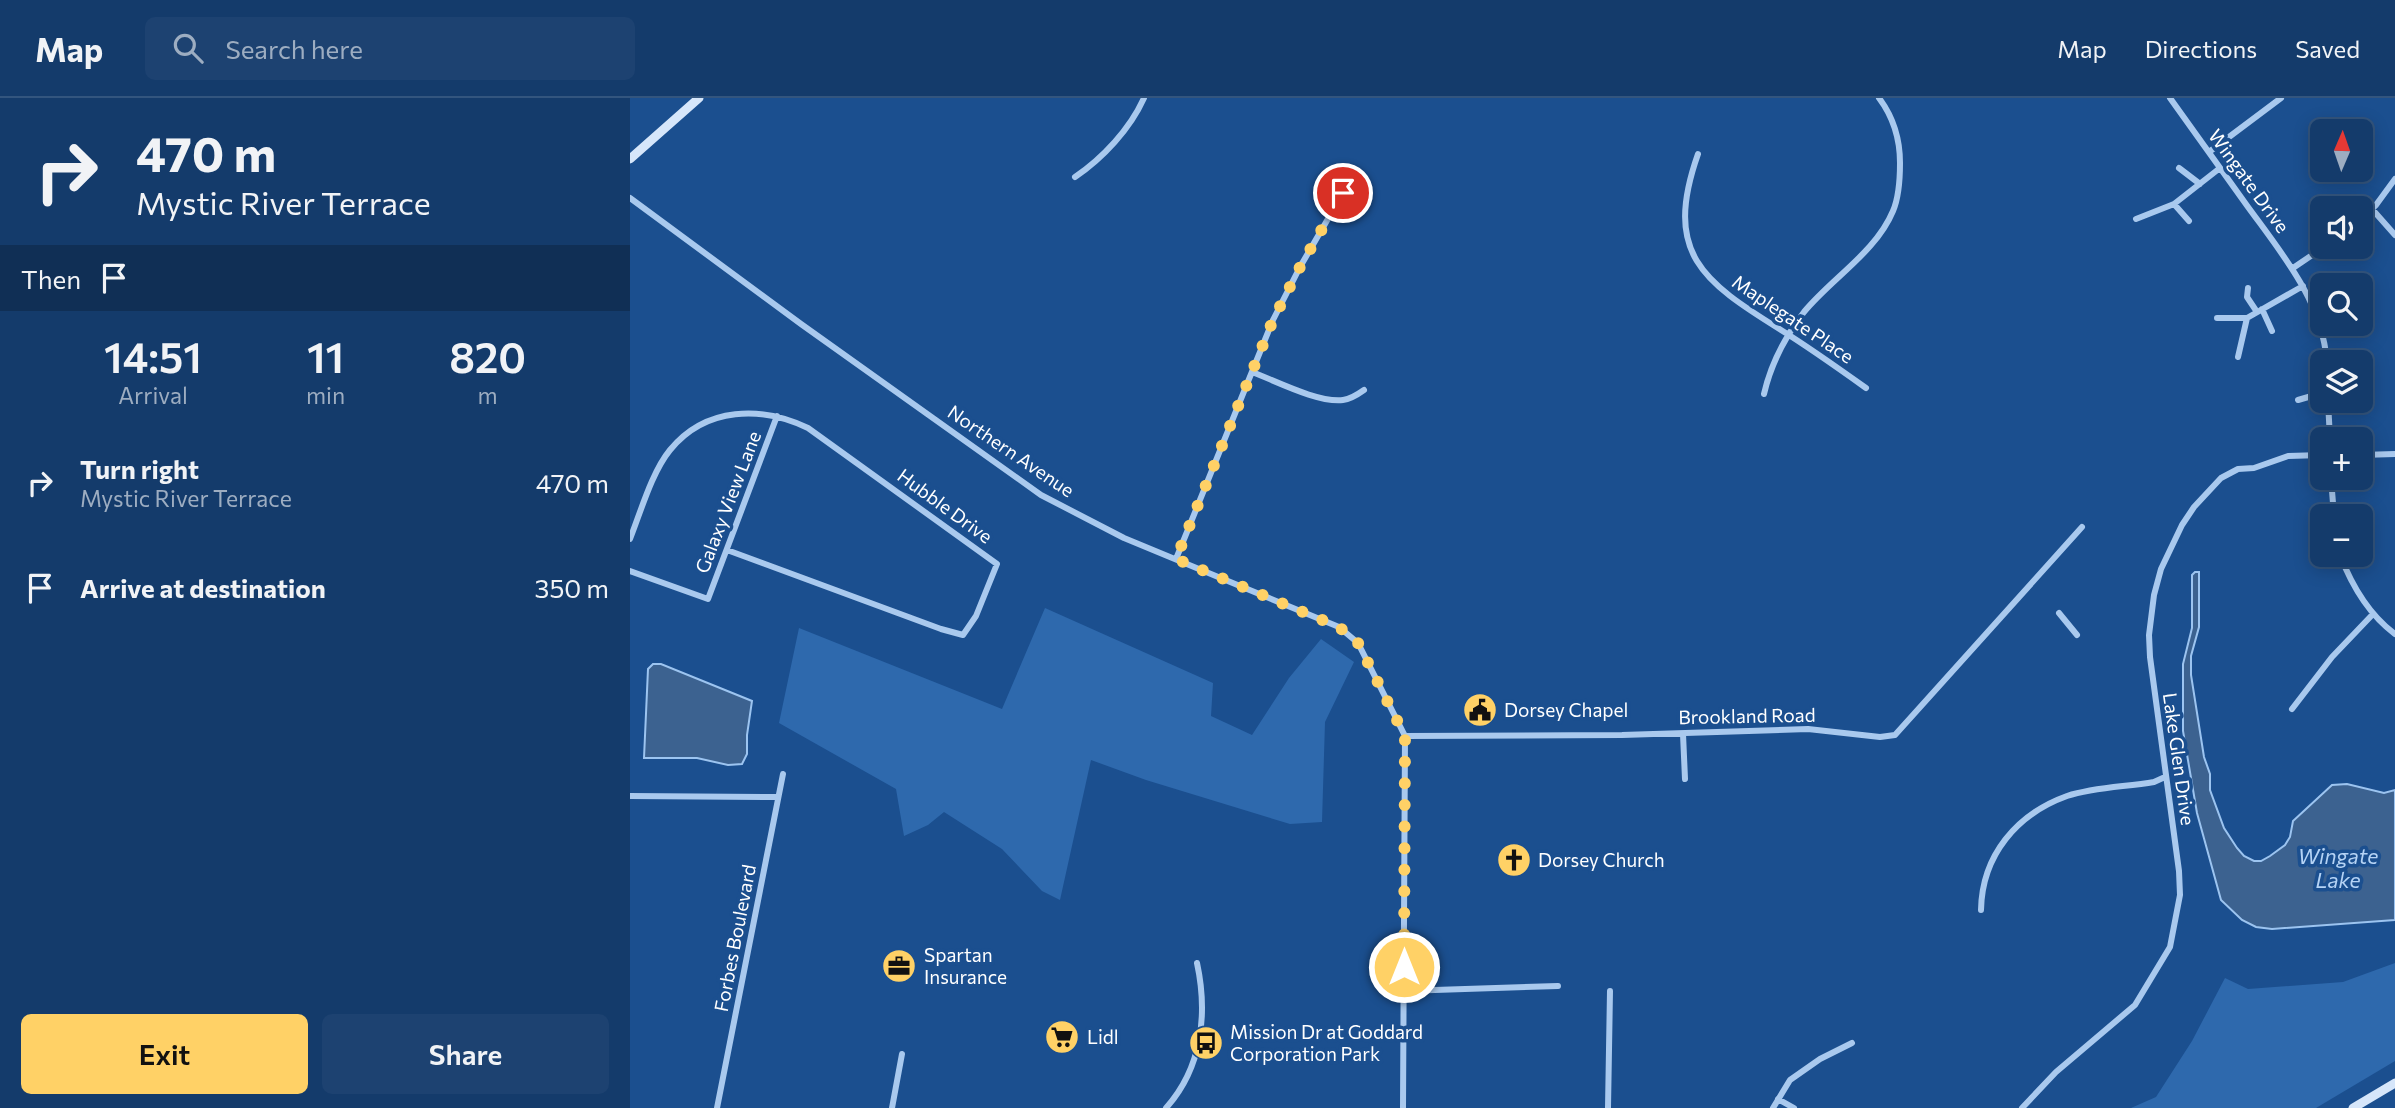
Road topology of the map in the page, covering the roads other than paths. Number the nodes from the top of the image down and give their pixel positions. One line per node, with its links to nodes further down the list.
1 (699, 98): 8 (street)
2 (1144, 98): 11 (street)
3 (1879, 98): 30 (street)
4 (2170, 98): 6 (street, Wingate Drive)
5 (2281, 98): 6 (street)
6 (2209, 152): 10 (street, Wingate Drive)
7 (1699, 154): 30 (street, Maplegate Place)
8 (630, 159)
9 (2179, 168): 14 (street)
10 (2220, 168): 14 (street); 23 (street, Wingate Drive)
11 (1075, 177)
12 (1342, 179): 33 (street)
13 (2395, 179): 17 (street)
14 (2200, 184): 16 (street)
15 (630, 198): 46 (street, Northern Avenue)
16 (2174, 204): 19 (street); 20 (street)
17 (2373, 208)
18 (2373, 210): 21 (street)
19 (2136, 219)
20 (2189, 222)
21 (2395, 234)
22 (2310, 257): 23 (street)
23 (2293, 268): 24 (street, Wingate Drive)
24 (2303, 286): 26 (street); 31 (street, Wingate Drive)
25 (2248, 288): 26 (street)
26 (2259, 311): 28 (street); 29 (street)
27 (2217, 318): 28 (street)
28 (2247, 318): 32 (street)
29 (2272, 331)
30 (1788, 334): 34 (street, Maplegate Place); 36 (street)
31 (2326, 350)
32 (2238, 357)
33 (1252, 372): 35 (street); 46 (street)
34 (1866, 387)
35 (1364, 390)
36 (1764, 394)
37 (2310, 396): 38 (street)
38 (2298, 400)
39 (776, 416): 44 (street, Hubble Drive); 45 (street, Galaxy View Lane); 45 (street, Hubble Drive)
40 (2395, 454): 42 (street)
41 (2310, 455): 57 (street, Lake Glen Drive)
42 (2373, 455)
43 (2081, 527): 54 (street, Brookland Road)
44 (630, 539)
45 (727, 550): 48 (street, Galaxy View Lane)
46 (1176, 559): 55 (street, Northern Avenue)
47 (2345, 567): 50 (street)
48 (630, 571)
49 (2059, 612): 52 (street)
50 (2373, 614): 51 (street); 53 (street)
51 (2395, 634)
52 (2077, 635)
53 (2292, 709)
54 (1683, 734): 55 (street, Brookland Road); 58 (street)
55 (1405, 736): 64 (street, Northern Avenue)
56 (783, 774): 60 (street, Forbes Boulevard)
57 (2165, 777): 61 (street); 77 (street, Lake Glen Drive)
58 (1685, 779)
59 (630, 796): 60 (street)
60 (778, 797): 70 (street, Forbes Boulevard)
61 (1981, 910)
62 (1197, 963): 72 (street)
63 (1558, 986): 64 (street)
64 (1404, 991): 73 (street, Northern Avenue)
65 (1610, 991): 74 (street)
66 (1852, 1043): 69 (street)
67 (902, 1054): 71 (street)
68 (2395, 1083): 78 (street)
69 (1779, 1099): 75 (street); 76 (street)
70 (717, 1108)
71 (892, 1108)
72 (1166, 1108)
73 (1403, 1108)
74 (1608, 1108)
75 (1773, 1108)
76 (1794, 1108)
77 (2022, 1108)
78 (2353, 1108)

